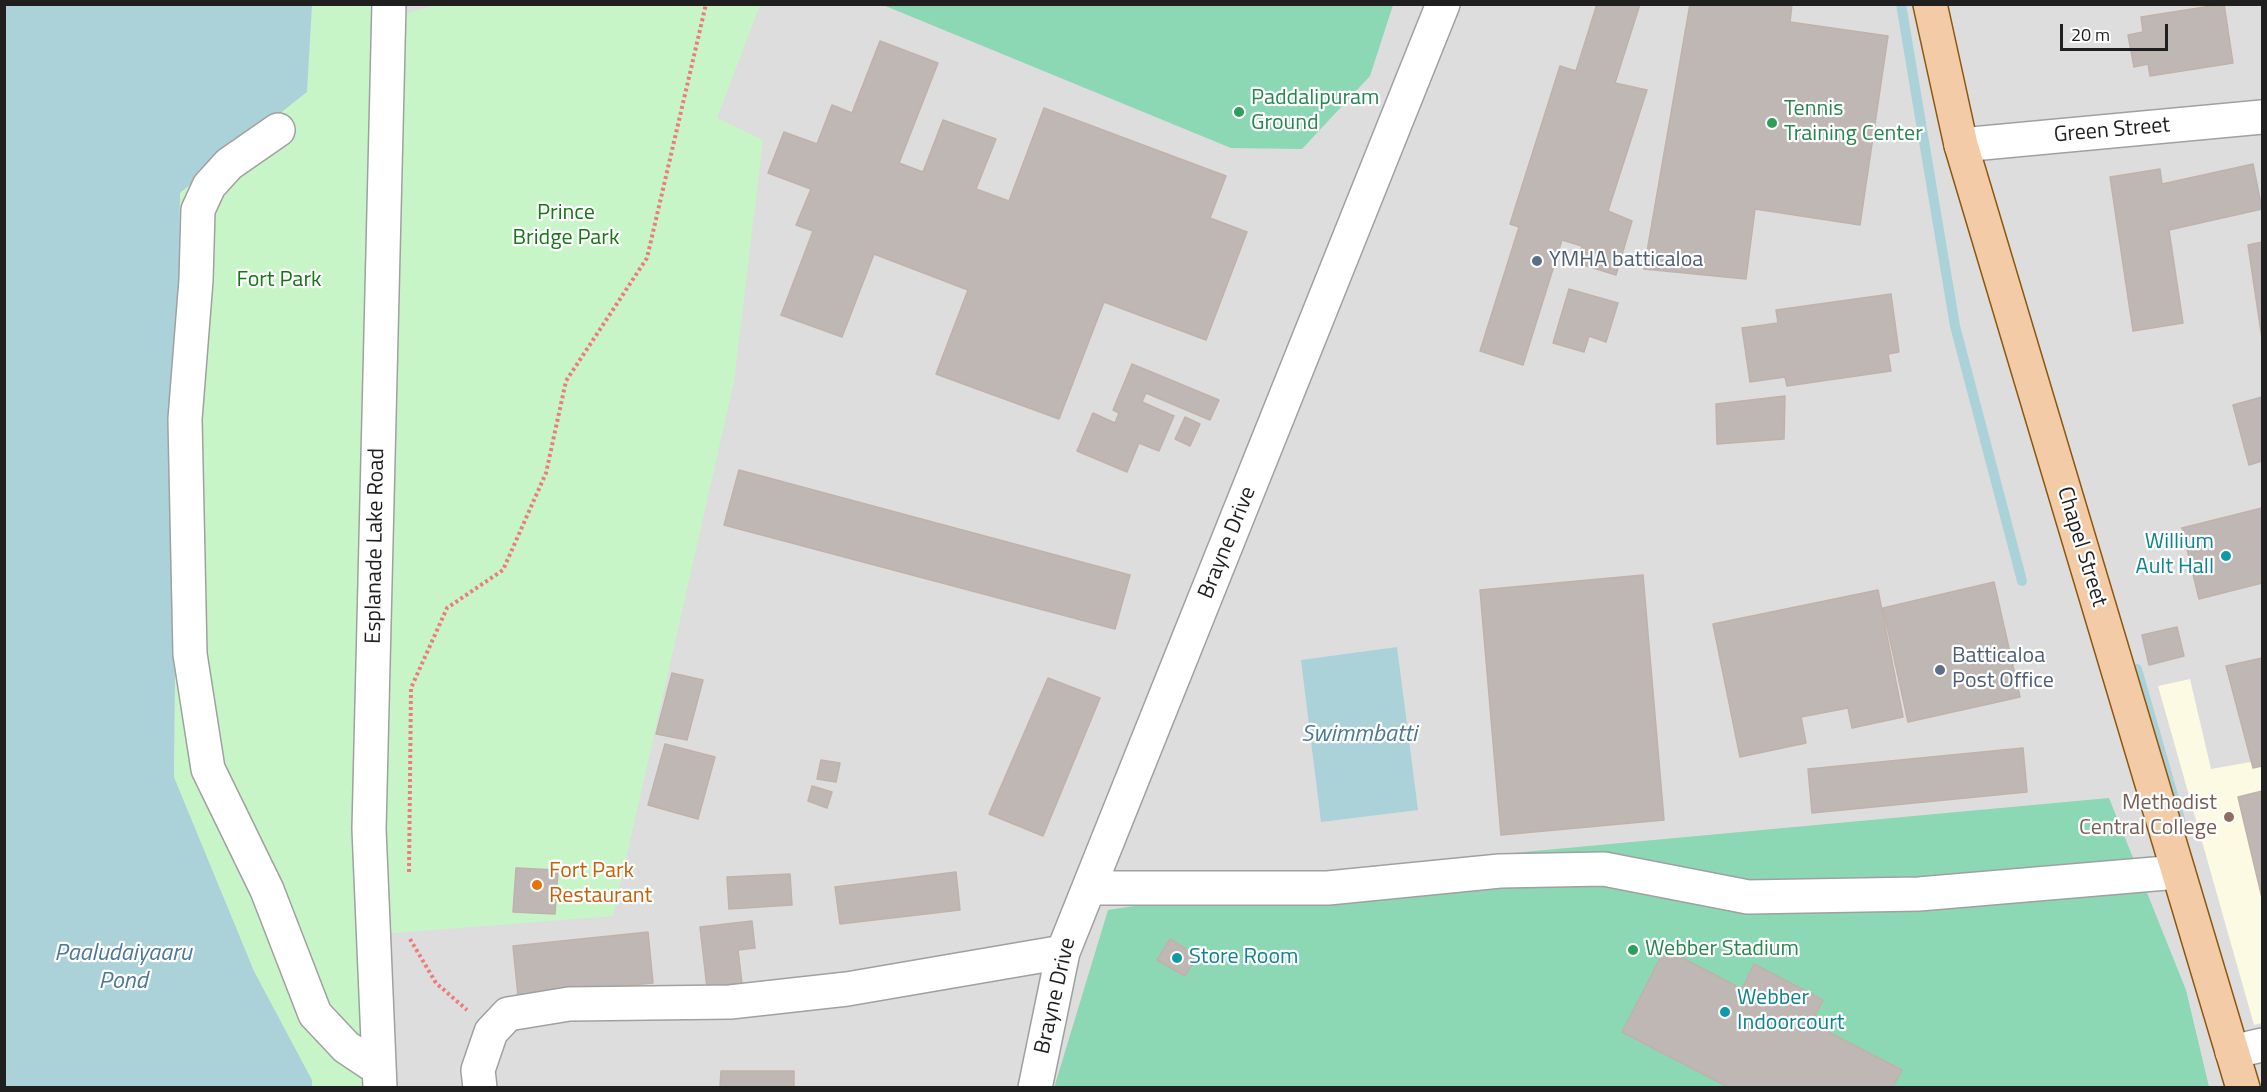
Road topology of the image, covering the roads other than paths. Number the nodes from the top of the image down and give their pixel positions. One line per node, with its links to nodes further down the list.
1 (389, 4): 11 (street, Esplanade Lake Road)
2 (1443, 4): 8 (street, Brayne Drive)
3 (1930, 4): 6 (main road, Chapel Street)
4 (2262, 117): 6 (street, Green Street)
5 (278, 130): 11 (street)
6 (1961, 145): 7 (main road, Chapel Street)
7 (2178, 872): 8 (street); 10 (main road, Chapel Street)
8 (1089, 888): 9 (street, Brayne Drive)
9 (1063, 952): 12 (street); 13 (street, Brayne Drive)
10 (2247, 1048): 14 (main road, Chapel Street)
11 (379, 1078)
12 (480, 1088)
13 (1035, 1088)
14 (2243, 1088)

